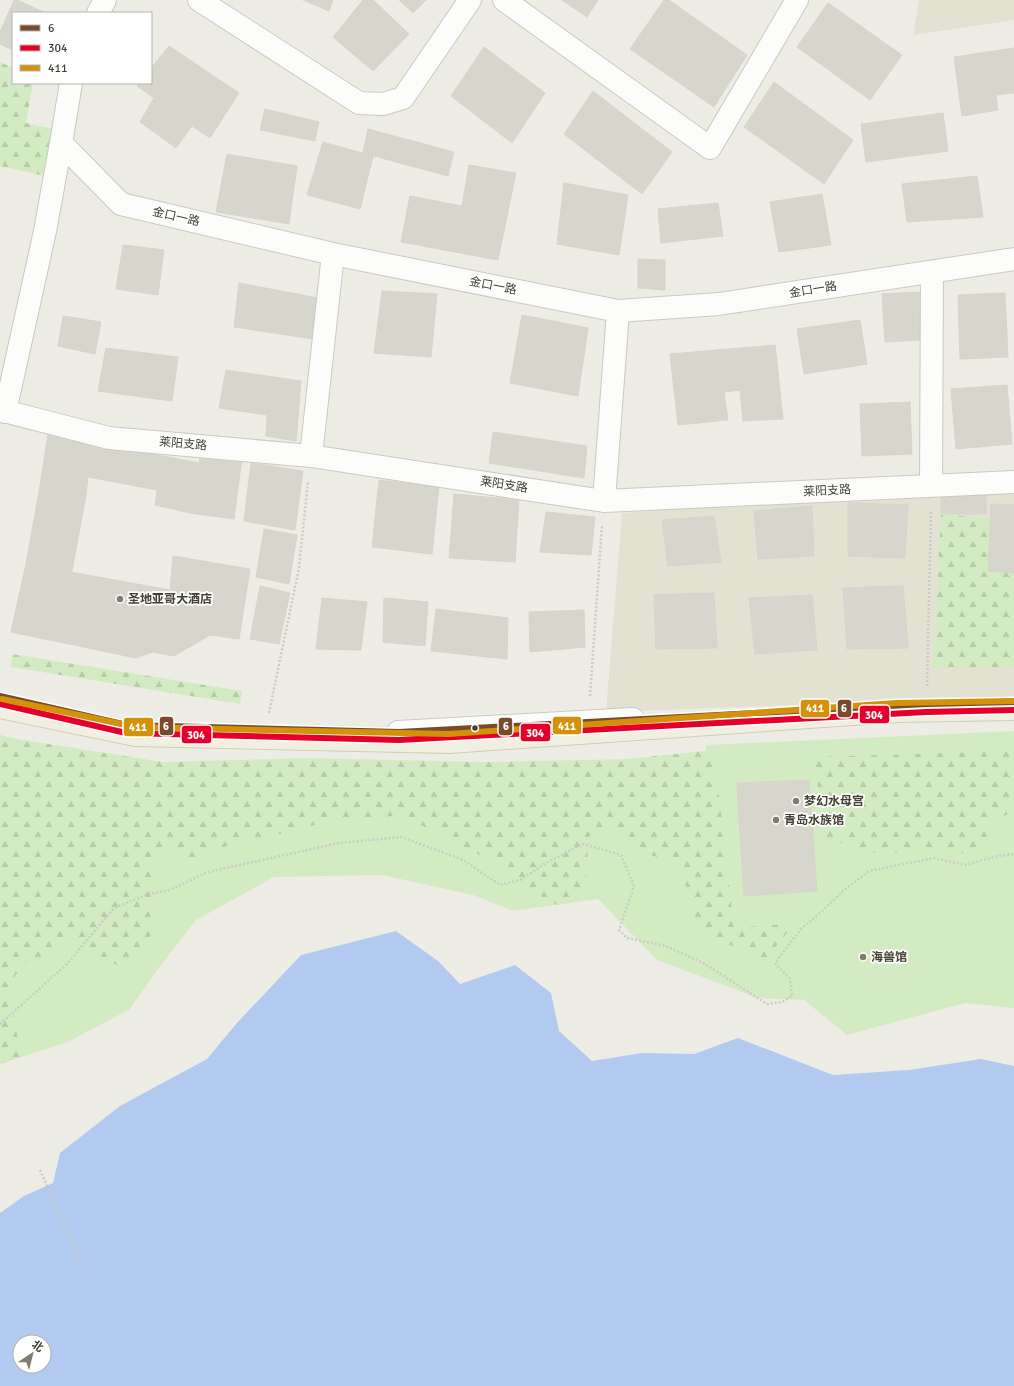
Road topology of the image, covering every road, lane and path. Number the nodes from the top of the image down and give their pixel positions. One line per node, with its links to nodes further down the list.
1 (105, 0): 6 (street)
2 (199, 0): 3 (street)
3 (470, 0)
4 (504, 0): 5 (street)
5 (796, 0)
6 (99, 12)
7 (71, 84): 8 (street)
8 (61, 143): 9 (street, 金口一路); 13 (street)
9 (333, 254): 12 (street, 金口一路); 14 (street)
10 (1014, 259): 11 (street, 金口一路)
11 (932, 272): 12 (street, 金口一路); 16 (street)
12 (618, 311): 17 (street)
13 (3, 411): 14 (street, 莱阳支路)
14 (311, 456): 17 (street, 莱阳支路); 24 (path)
15 (1014, 482): 16 (street, 莱阳支路)
16 (931, 486): 17 (street, 莱阳支路); 20 (path)
17 (604, 501): 23 (path)
18 (0, 696): 24 (street)
19 (1014, 702): 20 (street)
20 (926, 704): 23 (street)
21 (0, 707): 22 (main road)
22 (1014, 709)
23 (588, 721): 24 (street)
24 (265, 729)
25 (1014, 854): 26 (path)
26 (0, 1024)
27 (40, 1170): 28 (path)
28 (83, 1267)

